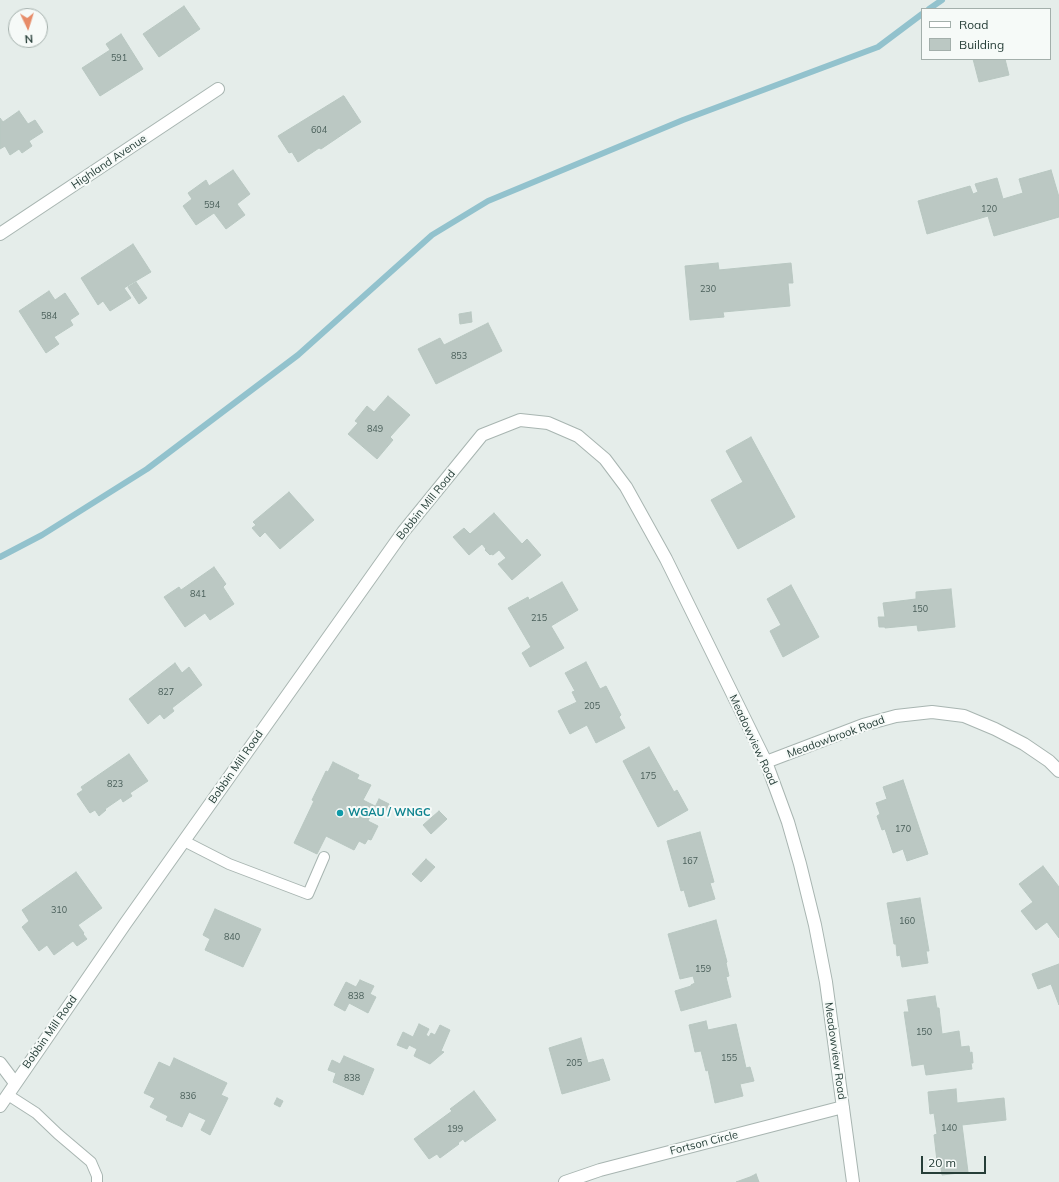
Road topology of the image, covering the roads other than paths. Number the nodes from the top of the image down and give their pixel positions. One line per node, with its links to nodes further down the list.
1 (218, 89): 2 (street, Highland Avenue)
2 (0, 234)
3 (482, 435): 4 (street, Meadowview Road); 6 (street, Bobbin Mill Road)
4 (766, 762): 5 (street, Meadowbrook Road); 12 (street, Meadowview Road)
5 (1059, 771)
6 (184, 841): 7 (lane); 9 (street, Bobbin Mill Road)
7 (324, 857)
8 (0, 1063): 9 (street)
9 (15, 1083): 10 (street, Bobbin Mill Road)
10 (8, 1095): 11 (street, Bobbin Mill Road); 13 (lane)
11 (0, 1106)
12 (843, 1107): 14 (street, Fortson Circle); 15 (street, Meadowview Road)
13 (97, 1182)
14 (565, 1182)
15 (853, 1182)

